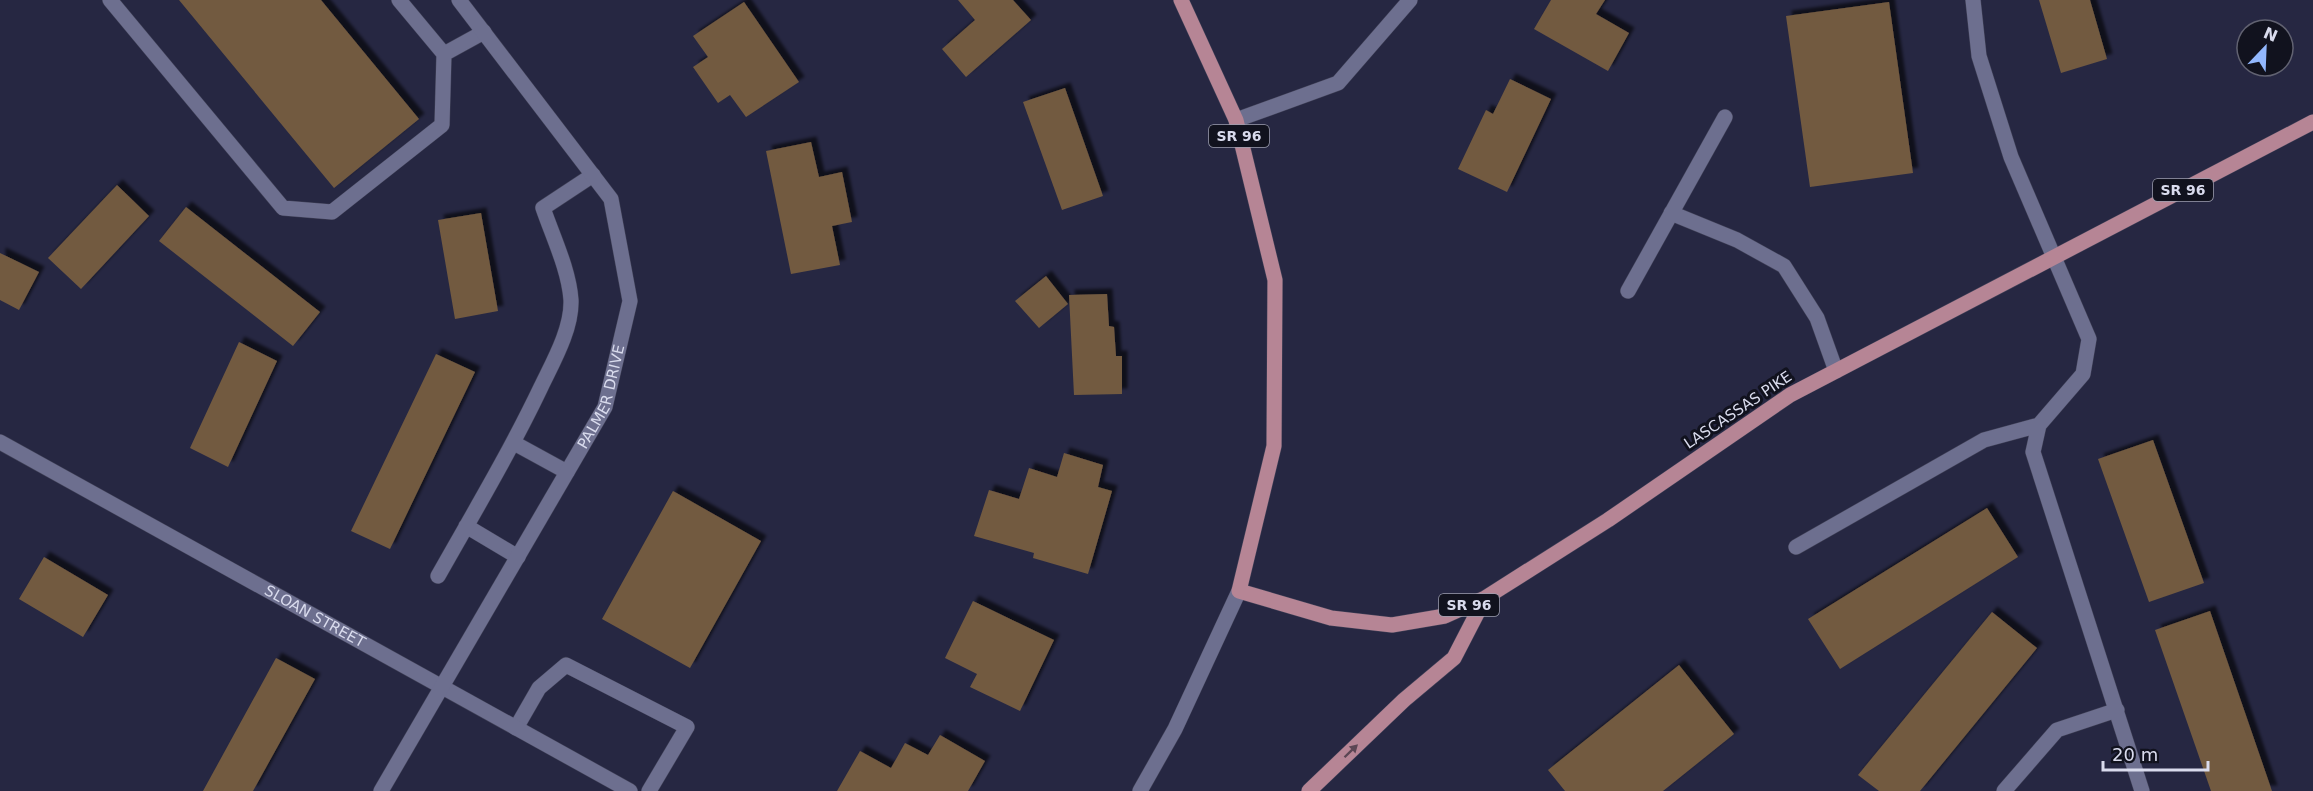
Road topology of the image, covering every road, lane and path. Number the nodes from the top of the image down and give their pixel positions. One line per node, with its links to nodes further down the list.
1 (110, 0): 8 (street)
2 (399, 0): 8 (street)
3 (459, 0): 7 (street, PALMER DRIVE)
4 (1181, 0): 10 (main road, SR 96)
5 (1410, 0): 10 (street)
6 (1973, 0): 14 (street)
7 (484, 32): 8 (street); 12 (street, PALMER DRIVE)
8 (444, 54)
9 (1725, 117): 13 (street)
10 (1236, 120): 25 (main road, SR 96)
11 (2313, 122): 14 (main road, LASCASSAS PIKE / SR 96)
12 (592, 175): 19 (street); 20 (street, PALMER DRIVE)
13 (1671, 213): 15 (street); 16 (street)
14 (2052, 258): 16 (main road, LASCASSAS PIKE / SR 96); 17 (street)
15 (1628, 291)
16 (1836, 371): 26 (main road, LASCASSAS PIKE / SR 96)
17 (2039, 424): 22 (street); 28 (street)
18 (0, 442): 27 (street, SLOAN STREET)
19 (514, 443): 20 (street); 21 (street)
20 (567, 472): 23 (street, PALMER DRIVE)
21 (466, 526): 23 (street); 24 (street)
22 (1796, 547)
23 (518, 557): 27 (street, PALMER DRIVE)
24 (438, 576)
25 (1239, 591): 26 (main road, LASCASSAS PIKE / SR 96); 33 (street)
26 (1485, 598): 34 (main road, one-way to 26)
27 (442, 687): 29 (street, SLOAN STREET); 30 (street, PALMER DRIVE)
28 (2117, 710): 35 (street); 36 (street)
29 (516, 728): 31 (street, SLOAN STREET); 32 (street)
30 (381, 791)
31 (630, 791)
32 (650, 791)
33 (1140, 791)
34 (1309, 791)
35 (2004, 791)
36 (2142, 791)

